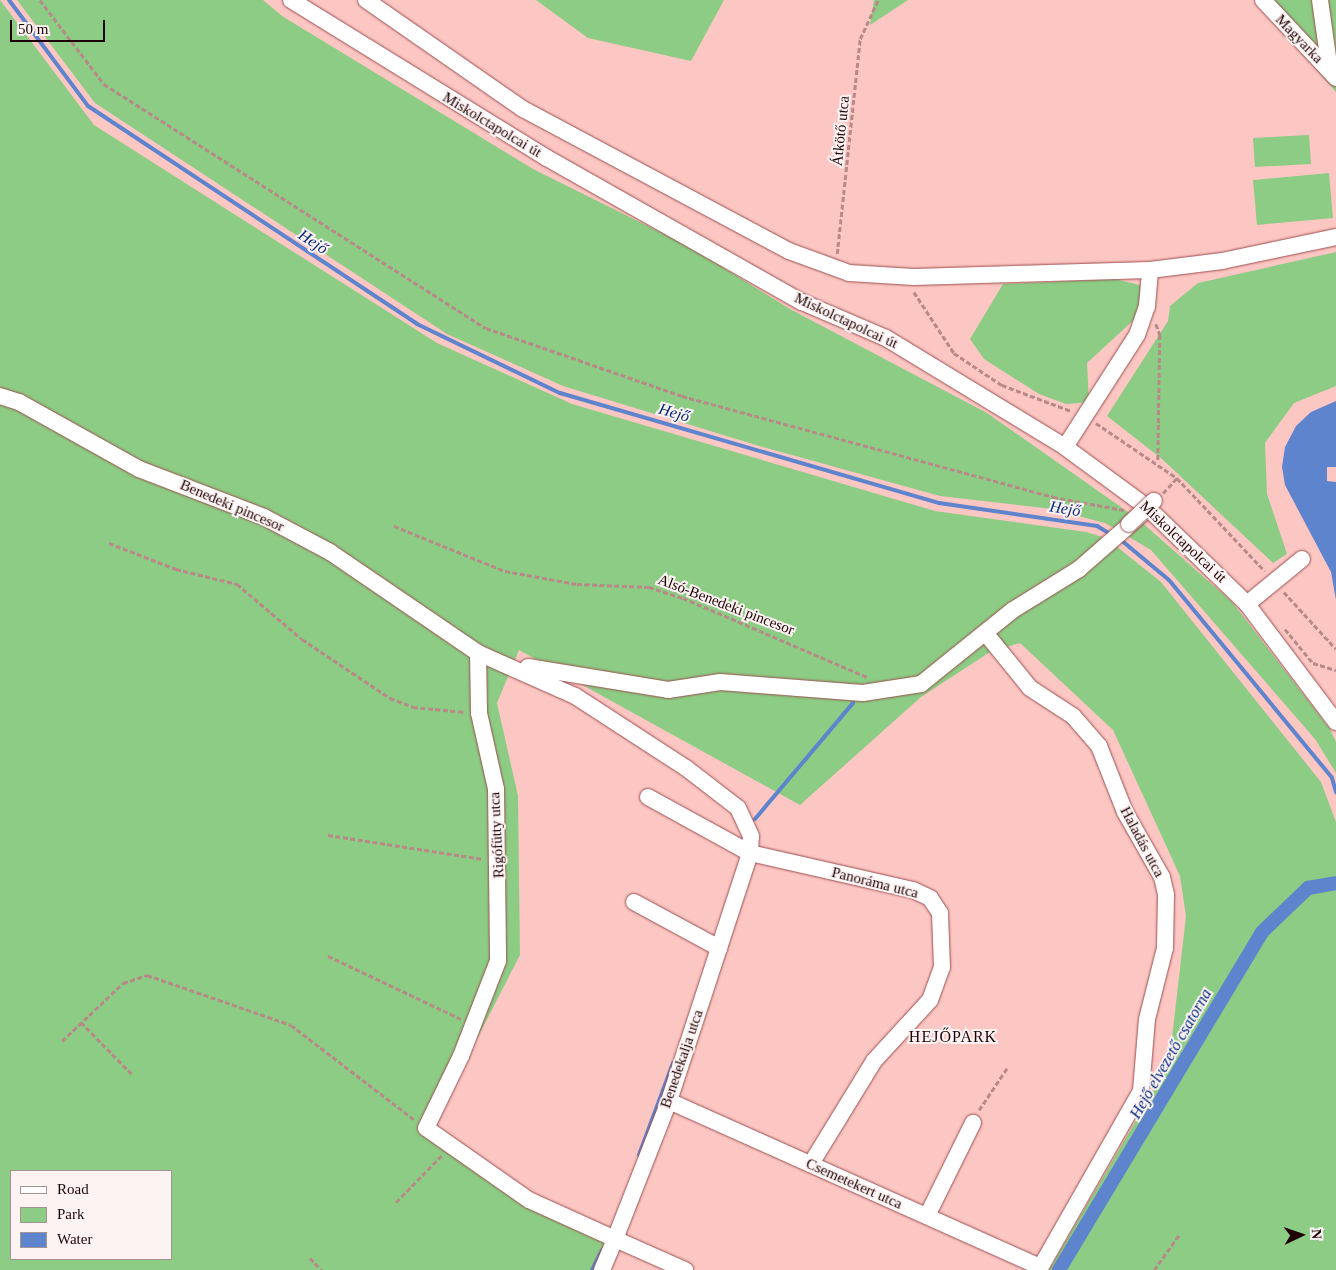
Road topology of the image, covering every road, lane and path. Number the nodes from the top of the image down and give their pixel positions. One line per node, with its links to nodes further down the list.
1 (40, 0): 17 (path)
2 (291, 0): 15 (street, Miskolctapolcai út)
3 (366, 0): 9 (street, Miskolctapolcai út)
4 (878, 0): 9 (path, Átkötő utca)
5 (1263, 0): 7 (street, Magyarka)
6 (1320, 0): 7 (street)
7 (1333, 75)
8 (1336, 237): 10 (street, Miskolctapolcai út)
9 (835, 268): 11 (street, Miskolctapolcai út)
10 (1150, 270): 11 (street, Miskolctapolcai út); 12 (street)
11 (907, 277): 14 (path)
12 (1144, 319): 14 (street); 16 (path)
13 (0, 396): 26 (street, Benedeki pincesor)
14 (1085, 416): 15 (street); 16 (path)
15 (1065, 447): 17 (street, Miskolctapolcai út)
16 (1158, 462): 21 (path)
17 (1140, 515): 22 (street, Miskolctapolcai út); 24 (street)
18 (394, 526): 29 (path, Alsó-Benedeki pincesor)
19 (109, 543): 30 (path)
20 (1302, 560): 21 (street)
21 (1272, 580): 22 (street); 25 (path)
22 (1247, 604): 23 (street, Miskolctapolcai út)
23 (1262, 621): 28 (path); 31 (street, Miskolctapolcai út)
24 (987, 634): 27 (street); 54 (street, Haladás utca)
25 (1336, 649)
26 (478, 653): 27 (street); 30 (street, Rigófütty utca)
27 (511, 664): 34 (street)
28 (1336, 670)
29 (870, 679)
30 (479, 713): 35 (street, Rigófütty utca)
31 (1336, 722)
32 (648, 797): 34 (street, Panoráma utca)
33 (328, 835): 35 (path)
34 (747, 848): 37 (street, Benedekalja utca); 48 (street, Panoráma utca)
35 (500, 860): 40 (street, Rigófütty utca)
36 (634, 902): 37 (street)
37 (713, 945): 44 (street, Benedekalja utca)
38 (328, 956): 40 (path)
39 (81, 1022): 41 (path); 43 (path); 46 (path)
40 (474, 1026): 46 (street, Rigófütty utca)
41 (62, 1041)
42 (1007, 1068): 45 (path)
43 (132, 1074)
44 (669, 1100): 48 (street, Csemetekert utca); 52 (street, Benedekalja utca)
45 (973, 1122): 50 (street)
46 (426, 1128): 47 (street)
47 (450, 1146): 49 (path); 52 (street)
48 (811, 1164): 50 (street, Csemetekert utca)
49 (396, 1202)
50 (927, 1216): 54 (street, Csemetekert utca)
51 (1179, 1236): 58 (path)
52 (615, 1239): 56 (street, Benedekalja utca); 57 (street)
53 (310, 1258): 55 (path)
54 (1039, 1269)
55 (322, 1270)
56 (602, 1270)
57 (685, 1270)
58 (1154, 1270)

